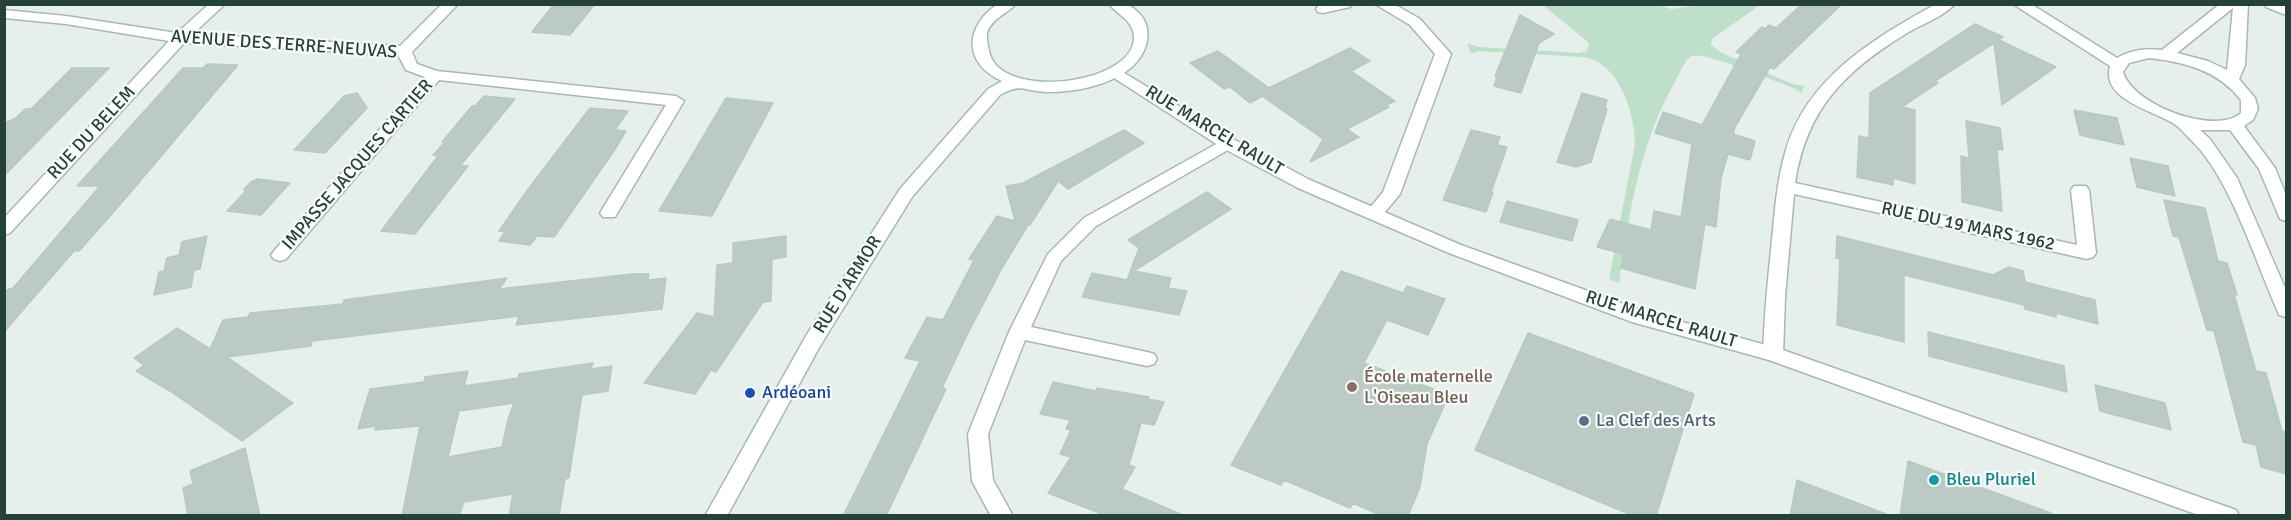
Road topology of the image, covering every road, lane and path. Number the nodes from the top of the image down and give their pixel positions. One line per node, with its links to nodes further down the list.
1 (218, 4): 15 (street, RUE DU BELEM)
2 (451, 4): 16 (street)
3 (1116, 4): 19 (street)
4 (1345, 4): 12 (street)
5 (1382, 4): 29 (street)
6 (1948, 4): 26 (street)
7 (2020, 4): 18 (street)
8 (2230, 4): 17 (street)
9 (2241, 4): 21 (street)
10 (2271, 4): 13 (street)
11 (1003, 6): 22 (street)
12 (1323, 9)
13 (2286, 11)
14 (4, 15): 15 (street, AVENUE DES TERRE-NEUVAS)
15 (180, 38): 16 (street, AVENUE DES TERRE-NEUVAS); 31 (street, RUE DU BELEM)
16 (404, 51): 20 (street, AVENUE DES TERRE-NEUVAS)
17 (2165, 55): 18 (street); 21 (street)
18 (2117, 64): 23 (street)
19 (1116, 73): 22 (street); 25 (street, RUE MARCEL RAULT)
20 (435, 75): 28 (street, AVENUE DES TERRE-NEUVAS); 32 (street, IMPASSE JACQUES CARTIER)
21 (2231, 80): 24 (street)
22 (1013, 81): 37 (street, RUE D'ARMOR)
23 (2180, 120): 24 (street); 33 (street)
24 (2234, 124): 30 (street)
25 (1227, 142): 29 (street, RUE MARCEL RAULT); 34 (street)
26 (1786, 187): 27 (street, RUE DU 19 MARS 1962); 35 (street)
27 (2080, 190)
28 (609, 213)
29 (1374, 214): 35 (street, RUE MARCEL RAULT)
30 (2286, 215)
31 (4, 229)
32 (280, 255)
33 (2286, 310)
34 (1019, 332): 36 (street); 38 (street)
35 (1773, 354): 39 (street, RUE MARCEL RAULT)
36 (1147, 359)
37 (716, 516)
38 (1002, 516)
39 (2228, 516)

